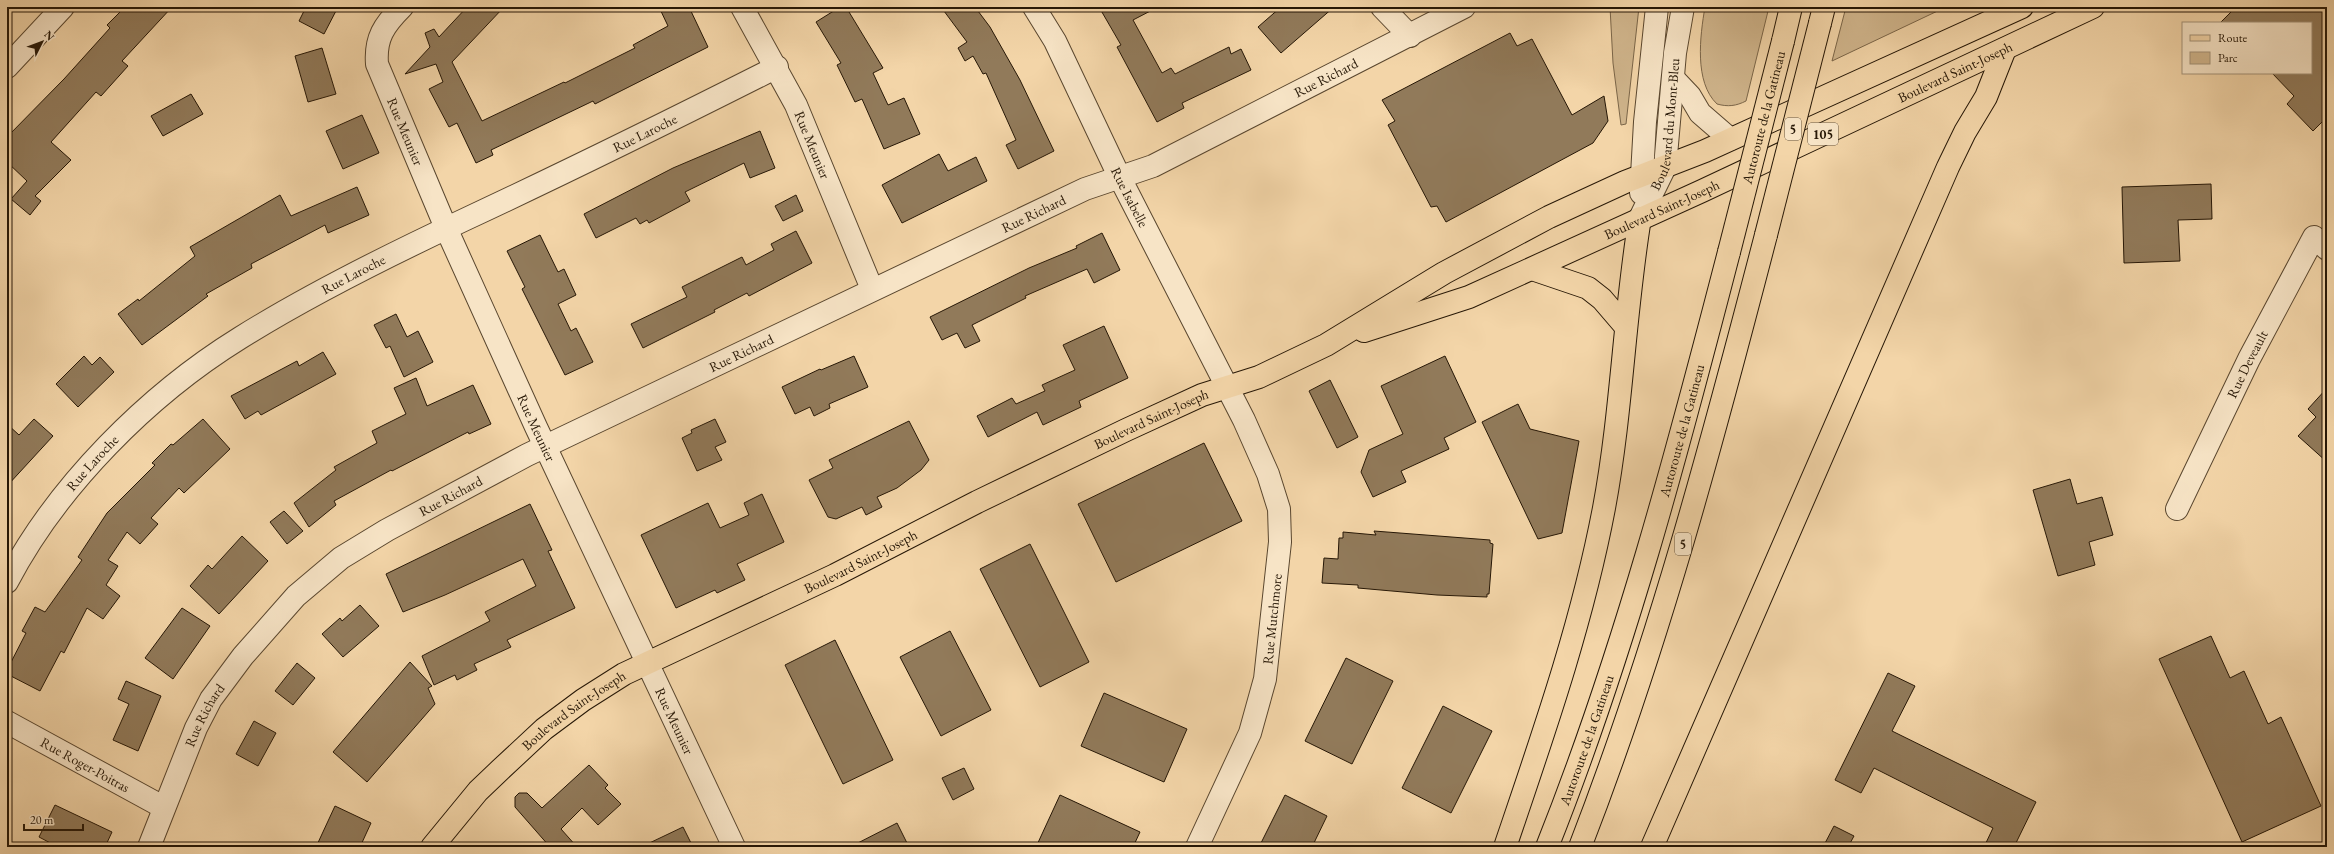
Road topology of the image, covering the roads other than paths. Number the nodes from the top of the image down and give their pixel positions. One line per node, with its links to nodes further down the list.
1 (63, 7): 15 (street)
2 (402, 7): 23 (street, Rue Meunier)
3 (742, 7): 16 (street, Rue Meunier)
4 (1034, 7): 21 (street, Rue Isabelle)
5 (1382, 7): 13 (street)
6 (1464, 7): 13 (street, Rue Richard)
7 (1657, 7): 20 (street, Boulevard du Mont-Bleu)
8 (1683, 7): 17 (street, Boulevard du Mont-Bleu)
9 (1791, 7): 41 (main road, Autoroute de la Gatineau / 5, bridge)
10 (2022, 7): 18 (main road, Boulevard Saint-Joseph / 105)
11 (2093, 7): 14 (main road, Boulevard Saint-Joseph / 105)
12 (1822, 15): 42 (main road, 5, bridge)
13 (1410, 36): 21 (street, Rue Richard)
14 (2005, 49): 22 (main road, Boulevard Saint-Joseph / 105); 43 (main road)
15 (7, 67)
16 (777, 67): 23 (street, Rue Laroche); 26 (street, Rue Meunier)
17 (1673, 78): 18 (street); 19 (street, Boulevard du Mont-Bleu)
18 (1730, 139): 19 (main road, Boulevard Saint-Joseph / 105)
19 (1666, 167): 20 (main road, Boulevard Saint-Joseph / 105); 22 (street, Boulevard du Mont-Bleu)
20 (1642, 175): 22 (street, Boulevard du Mont-Bleu); 28 (main road, Boulevard Saint-Joseph)
21 (1119, 176): 26 (street, Rue Richard); 29 (street, Rue Isabelle)
22 (1640, 218): 25 (main road, Boulevard Saint-Joseph); 27 (main road)
23 (446, 228): 30 (street, Rue Meunier); 32 (street, Rue Laroche)
24 (2327, 249): 31 (street, Rue Deveault)
25 (1532, 269): 27 (main road); 28 (main road, Boulevard Saint-Joseph)
26 (872, 289): 30 (street, Rue Richard)
27 (1626, 327): 40 (main road)
28 (1332, 341): 29 (main road, Boulevard Saint-Joseph)
29 (1227, 388): 33 (main road, Boulevard Saint-Joseph); 39 (street, Rue Mutchmore)
30 (545, 447): 33 (street, Rue Meunier); 35 (street, Rue Richard)
31 (2177, 509)
32 (7, 582)
33 (648, 663): 37 (main road, Boulevard Saint-Joseph); 38 (street, Rue Meunier)
34 (7, 722): 35 (street, Rue Roger-Poitras)
35 (163, 807): 36 (street, Rue Richard)
36 (149, 847)
37 (432, 847)
38 (734, 847)
39 (1197, 847)
40 (1505, 847)
41 (1547, 847)
42 (1580, 847)
43 (1652, 847)

